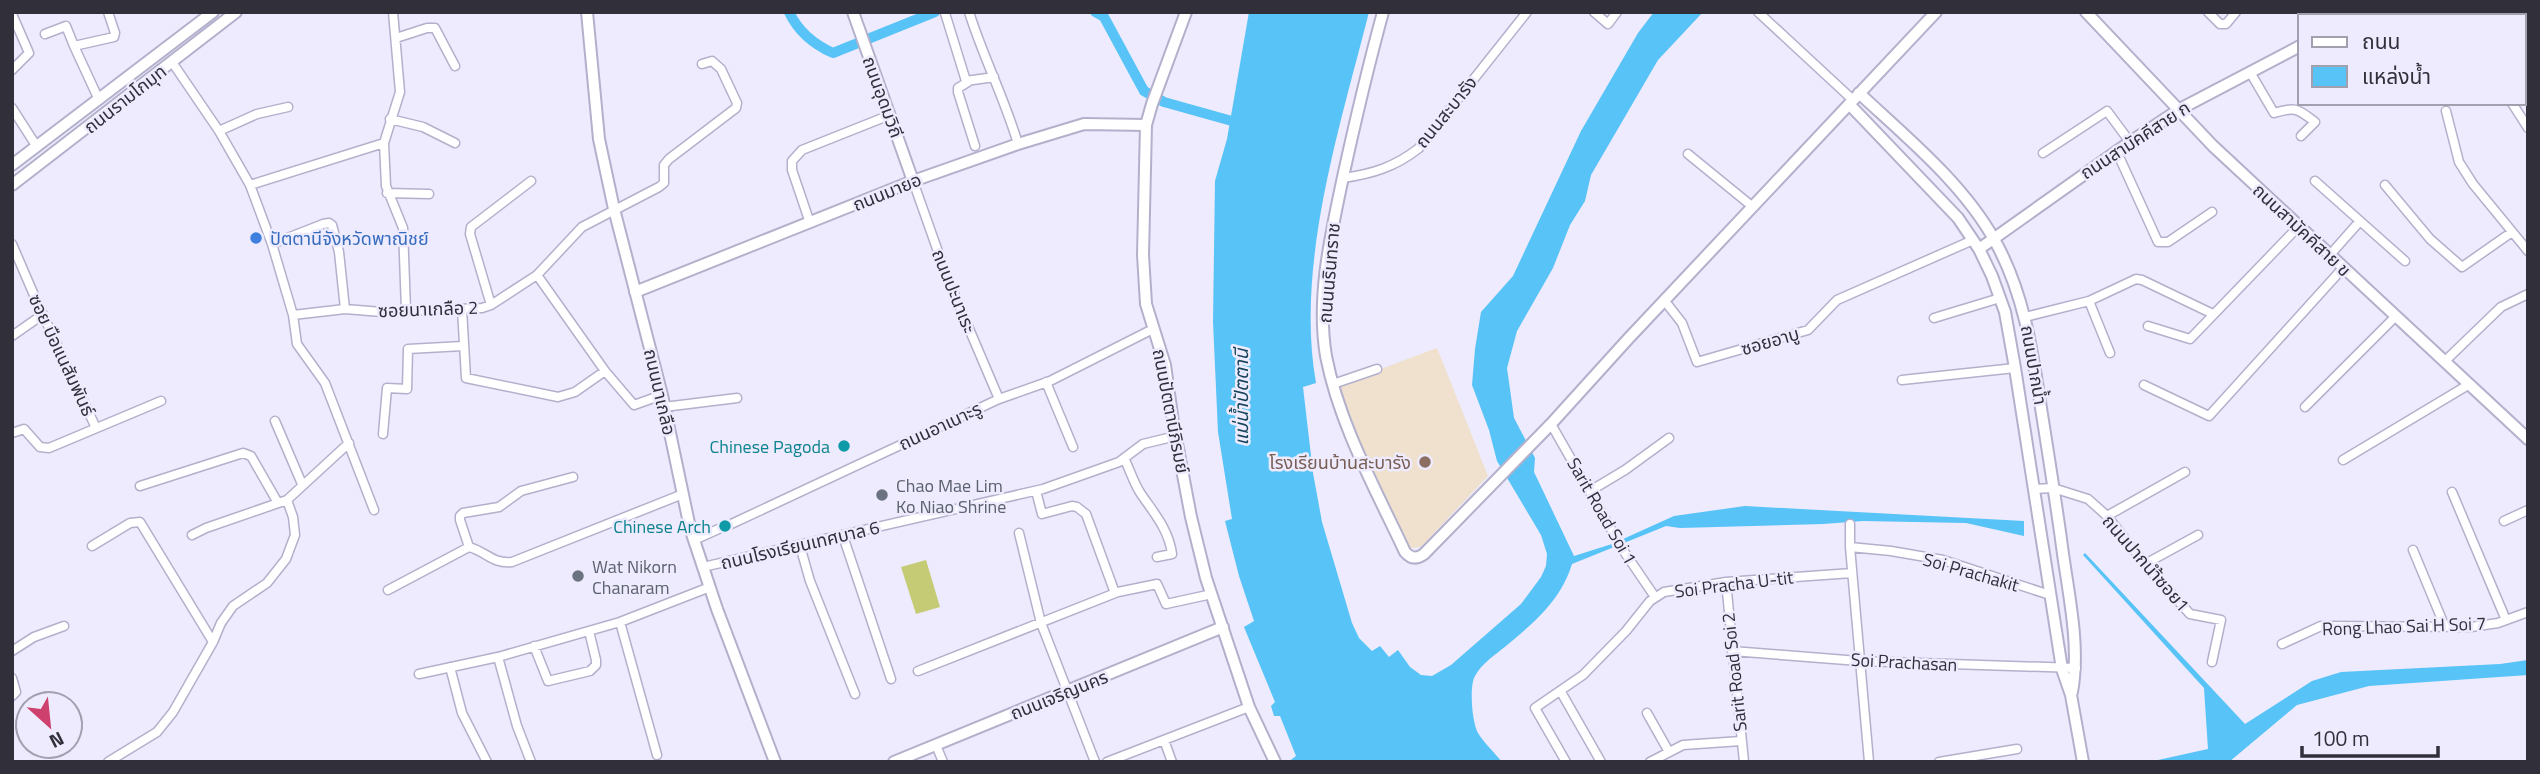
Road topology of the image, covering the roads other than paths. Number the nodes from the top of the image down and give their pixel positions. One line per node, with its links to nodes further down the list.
1 (108, 12): 23 (street)
2 (213, 12): 20 (street, ถนนรามโกมุท)
3 (236, 12): 25 (street, ถนนรามโกมุท)
4 (393, 12): 22 (street)
5 (587, 12): 65 (street, ถนนนาเกลือ)
6 (853, 12): 39 (street, ถนนอุดมวิถี)
7 (969, 12): 30 (street)
8 (1186, 12): 41 (street, ถนนปัตตานีภิรมย์)
9 (1383, 12): 55 (street, ถนนนรินทราช)
10 (1527, 12): 55 (street, ถนนสะบารัง)
11 (1594, 12): 12 (street)
12 (1617, 12)
13 (1758, 12): 32 (street)
14 (1936, 12): 32 (street)
15 (2086, 12): 37 (street, ถนนสามัคคีสาย ข)
16 (2208, 12): 17 (street)
17 (2236, 12)
18 (945, 13): 31 (street)
19 (12, 14): 28 (street)
20 (201, 16): 33 (street, ถนนรามโกมุท)
21 (45, 34): 23 (street)
22 (396, 38): 27 (street); 40 (street)
23 (74, 46): 33 (street)
24 (2298, 47): 29 (street, ถนนสามัคคีสาย ก)
25 (172, 62): 43 (street); 61 (street, ถนนรามโกมุท)
26 (702, 64): 65 (street, ซอยนาเกลือ 2)
27 (455, 66)
28 (12, 70)
29 (2250, 72): 37 (street, ถนนสามัคคีสาย ก); 44 (street)
30 (994, 77): 31 (street); 48 (street)
31 (968, 82): 49 (street)
32 (1853, 99): 64 (street); 71 (street, ถนนปากน้ำ); 74 (street, ถนนปากน้ำ)
33 (99, 100): 50 (street, ถนนรามโกมุท)
34 (2513, 105): 42 (street)
35 (288, 107): 43 (street)
36 (12, 108): 50 (street)
37 (2180, 109): 46 (street, ถนนสามัคคีสาย ก); 69 (street, ถนนสามัคคีสาย ข)
38 (2446, 110): 70 (street)
39 (890, 115): 57 (street, ถนนอุดมวิถี); 68 (street)
40 (390, 119): 45 (street); 47 (street)
41 (1146, 125): 48 (street, ถนนมายอ); 96 (street, ถนนปัตตานีภิรมย์)
42 (2528, 128)
43 (219, 131): 59 (street)
44 (2301, 136)
45 (384, 142): 59 (street); 62 (street)
46 (2130, 142): 51 (street, ถนนสามัคคีสาย ก); 52 (street)
47 (455, 143)
48 (1018, 144): 57 (street, ถนนมายอ)
49 (975, 146)
50 (37, 147): 54 (street, ถนนรามโกมุท)
51 (2116, 150): 66 (street); 71 (street, ถนนสามัคคีสาย ก)
52 (2043, 153)
53 (1688, 154): 64 (street)
54 (12, 165)
55 (1343, 178): 106 (street, ถนนนรินทราช)
56 (531, 181): 85 (street)
57 (913, 181): 68 (street, ถนนมายอ); 110 (street, ถนนปะนาเระ)
58 (2315, 181): 67 (street)
59 (250, 184): 73 (street)
60 (2385, 184): 70 (street)
61 (12, 185)
62 (387, 193): 63 (street); 88 (street)
63 (429, 194)
64 (1754, 208): 83 (street)
65 (614, 209): 79 (street, ซอยนาเกลือ 2); 80 (street, ถนนนาเกลือ)
66 (2212, 212)
67 (2360, 221): 76 (street); 77 (street)
68 (810, 223): 80 (street, ถนนมายอ)
69 (2298, 227): 76 (street, ถนนสามัคคีสาย ข); 91 (street)
70 (2512, 232): 75 (street)
71 (1994, 238): 74 (street, ถนนสามัคคีสาย ก); 92 (street, ถนนปากน้ำ)
72 (12, 244): 89 (street, ซอย บือแนสัมพันธ์)
73 (272, 244): 86 (street); 90 (street)
74 (1976, 244): 82 (street, ถนนปากน้ำ); 83 (street, ซอยอาบู)
75 (2528, 251)
76 (2329, 256): 78 (street, ถนนสามัคคีสาย ข)
77 (2405, 261)
78 (2343, 268): 93 (street, ถนนสามัคคีสาย ข); 107 (street)
79 (537, 275): 85 (street, ซอยนาเกลือ 2); 103 (street)
80 (635, 292): 112 (street, ถนนนาเกลือ)
81 (2528, 294): 100 (street)
82 (2000, 298): 94 (street); 101 (street, ถนนปากน้ำ)
83 (1664, 300): 115 (street)
84 (2089, 301): 91 (street); 92 (street); 99 (street)
85 (491, 305): 87 (street, ซอยนาเกลือ 2)
86 (345, 309): 88 (street, ซอยนาเกลือ 2); 90 (street, ซอยนาเกลือ 2)
87 (462, 309): 88 (street, ซอยนาเกลือ 2); 98 (street)
88 (406, 310)
89 (42, 314): 97 (street); 116 (street, ซอย บือแนสัมพันธ์)
90 (293, 314): 122 (street)
91 (2213, 314): 95 (street)
92 (2025, 317): 130 (street, ถนนปากน้ำ)
93 (2395, 317): 100 (street, ถนนสามัคคีสาย ข); 113 (street)
94 (1934, 318)
95 (2148, 326)
96 (1153, 329): 105 (street, ถนนอาเนาะรู); 119 (street, ถนนปัตตานีภิรมย์)
97 (12, 335)
98 (463, 345): 103 (street); 118 (street)
99 (2110, 353)
100 (2444, 362): 108 (street, ถนนสามัคคีสาย ข)
101 (2015, 368): 104 (street); 131 (street, ถนนปากน้ำ)
102 (1377, 369): 106 (street)
103 (605, 371): 112 (street)
104 (1902, 380)
105 (1046, 383): 110 (street, ถนนอาเนาะรู); 123 (street)
106 (1333, 384): 115 (street, ถนนนรินทราช)
107 (2144, 385)
108 (2468, 385): 121 (street, ถนนสามัคคีสาย ข); 125 (street)
109 (737, 398): 112 (street)
110 (999, 399): 146 (street, ถนนอาเนาะรู)
111 (160, 401): 116 (street)
112 (663, 401): 135 (street, ถนนนาเกลือ)
113 (2305, 407)
114 (275, 421): 128 (street)
115 (1551, 425): 133 (street, Sarit Road Soi 1)
116 (96, 428): 117 (street)
117 (12, 433)
118 (383, 434)
119 (1176, 436): 124 (street, ถนนโรงเรียนเทศบาล 6); 160 (street, ถนนปัตตานีภิรมย์)
120 (1669, 438): 133 (street)
121 (2528, 439)
122 (349, 443): 128 (street); 137 (street)
123 (1073, 447)
124 (1125, 458): 132 (street, ถนนโรงเรียนเทศบาล 6); 152 (street)
125 (2343, 460)
126 (2185, 472): 139 (street)
127 (573, 477): 149 (street)
128 (302, 484): 136 (street)
129 (139, 486): 136 (street)
130 (2053, 488): 131 (street, ถนนปากนำ้ซอย1); 139 (street, ถนนปากนำ้ซอย1); 180 (street, ถนนปากน้ำ)
131 (2034, 489): 161 (street, ถนนปากน้ำ)
132 (1036, 491): 145 (street, ถนนโรงเรียนเทศบาล 6); 159 (street)
133 (1590, 491): 162 (street, Sarit Road Soi 1)
134 (2452, 492): 164 (street)
135 (683, 494): 146 (street, ถนนนาเกลือ); 149 (street)
136 (283, 502): 143 (street); 171 (street)
137 (374, 510)
138 (2528, 510): 140 (street)
139 (2108, 516): 153 (street, ถนนปากนำ้ซอย1)
140 (2504, 521)
141 (1850, 524): 150 (street)
142 (1019, 533): 166 (street)
143 (192, 535)
144 (2198, 535): 153 (street)
145 (843, 536): 148 (street, ถนนโรงเรียนเทศบาล 6); 185 (street)
146 (694, 540): 154 (street, ถนนนาเกลือ)
147 (92, 546): 171 (street)
148 (800, 546): 154 (street, ถนนโรงเรียนเทศบาล 6); 188 (street)
149 (469, 547): 158 (street)
150 (1850, 547): 155 (street); 161 (street, Soi Prachakit)
151 (2413, 550): 169 (street)
152 (1157, 557)
153 (2145, 564): 178 (street, ถนนปากนำ้ซอย1)
154 (703, 567): 157 (street, ถนนนาเกลือ)
155 (1852, 573): 156 (street, Soi Pracha U-tit); 177 (street)
156 (1726, 582): 162 (street, Soi Pracha U-tit); 175 (street, Sarit Road Soi 2)
157 (709, 587): 165 (street); 203 (street, ถนนนาเกลือ)
158 (388, 590)
159 (1115, 593): 160 (street); 166 (street)
160 (1212, 594): 168 (street, ถนนปัตตานีภิรมย์)
161 (2050, 594): 181 (street, ถนนปากน้ำ)
162 (1655, 597): 187 (street, Soi Pracha U-tit)
163 (2528, 612): 164 (street, Rong Lhao Sai H Soi 7)
164 (2506, 620): 169 (street, Rong Lhao Sai H Soi 7)
165 (620, 622): 170 (street); 198 (street)
166 (1041, 623): 182 (street); 186 (street)
167 (64, 626): 174 (street)
168 (1223, 627): 186 (street, ถนนเจริญนคร); 191 (street, ถนนปัตตานีภิรมย์)
169 (2445, 627): 172 (street, Rong Lhao Sai H Soi 7)
170 (589, 631): 173 (street); 173 (street)
171 (213, 642): 200 (street)
172 (2282, 644)
173 (534, 646): 176 (street)
174 (12, 651)
175 (1732, 651): 177 (street, Soi Prachasan); 194 (street, Sarit Road Soi 2)
176 (498, 657): 179 (street); 202 (street)
177 (1859, 661): 181 (street, Soi Prachasan); 214 (street)
178 (2212, 663)
179 (450, 667): 183 (street); 201 (street)
180 (2077, 668): 181 (street, Soi Prachasan); 189 (street, ถนนปากน้ำ)
181 (2062, 669): 189 (street, ถนนปากน้ำ)
182 (918, 671)
183 (419, 674)
184 (12, 678): 190 (street)
185 (891, 679)
186 (1068, 691): 195 (street, ถนนเจริญนคร); 206 (street)
187 (1561, 692): 210 (street, Soi Pracha U-tit); 211 (street)
188 (855, 694)
189 (2071, 695): 199 (street, ถนนปากน้ำ)
190 (12, 696)
191 (1249, 708): 193 (street); 209 (street, ถนนปัตตานีภิรมย์)
192 (1647, 713): 197 (street)
193 (1164, 740): 207 (street); 208 (street)
194 (1741, 741): 197 (street); 213 (street, Sarit Road Soi 2)
195 (936, 745): 204 (street, ถนนเจริญนคร); 205 (street)
196 (2017, 749): 215 (street)
197 (1669, 752): 212 (street)
198 (657, 755)
199 (2082, 756)
200 (108, 762)
201 (487, 762)
202 (531, 762)
203 (775, 762)
204 (894, 762)
205 (943, 762)
206 (1095, 762)
207 (1107, 762)
208 (1172, 762)
209 (1275, 762)
210 (1566, 762)
211 (1601, 762)
212 (1650, 762)
213 (1744, 762)
214 (1869, 762)
215 (1939, 762)

